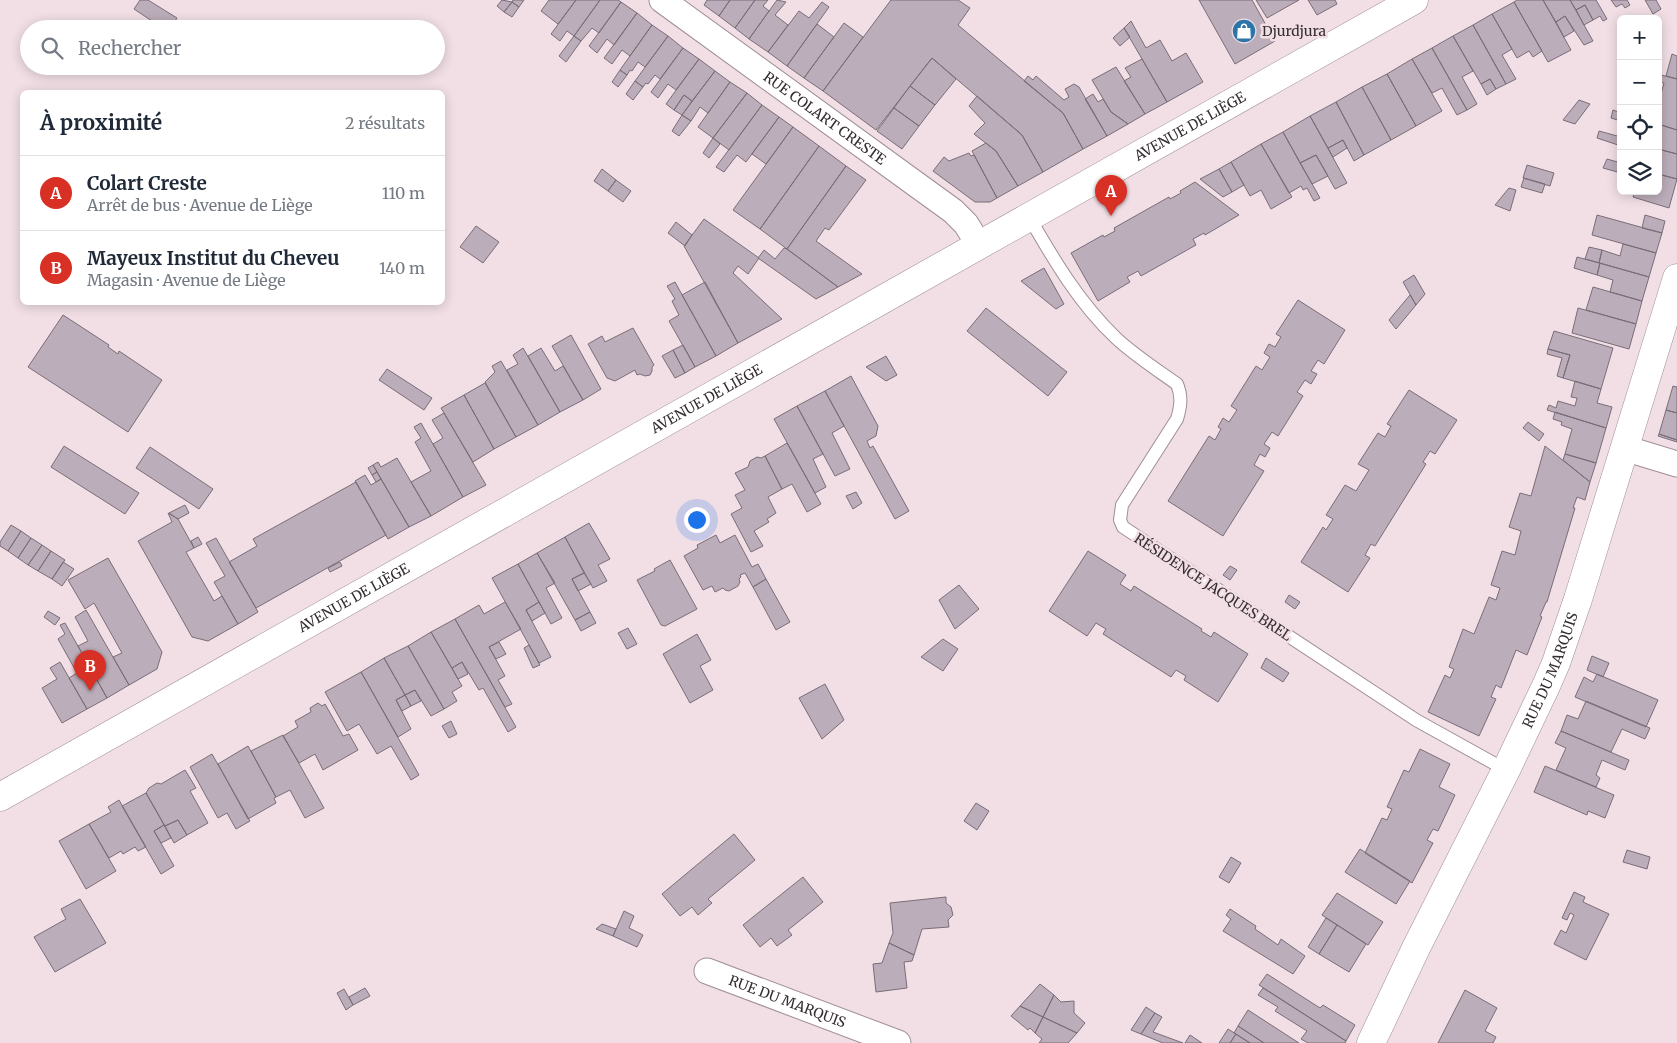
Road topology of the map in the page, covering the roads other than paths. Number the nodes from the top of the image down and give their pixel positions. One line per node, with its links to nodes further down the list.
1 (662, 0): 4 (street, RUE COLART CRESTE)
2 (1414, 0): 3 (main road, AVENUE DE LIÈGE)
3 (1029, 217): 4 (main road, AVENUE DE LIÈGE); 8 (lane, RÉSIDENCE JACQUES BREL)
4 (979, 245): 9 (main road, AVENUE DE LIÈGE)
5 (1677, 278): 6 (main road, RUE DU MARQUIS)
6 (1624, 448): 7 (street); 8 (main road, RUE DU MARQUIS)
7 (1677, 464)
8 (1506, 770): 12 (main road, RUE DU MARQUIS)
9 (0, 797)
10 (707, 971): 11 (street, RUE DU MARQUIS)
11 (898, 1043)
12 (1371, 1043)

